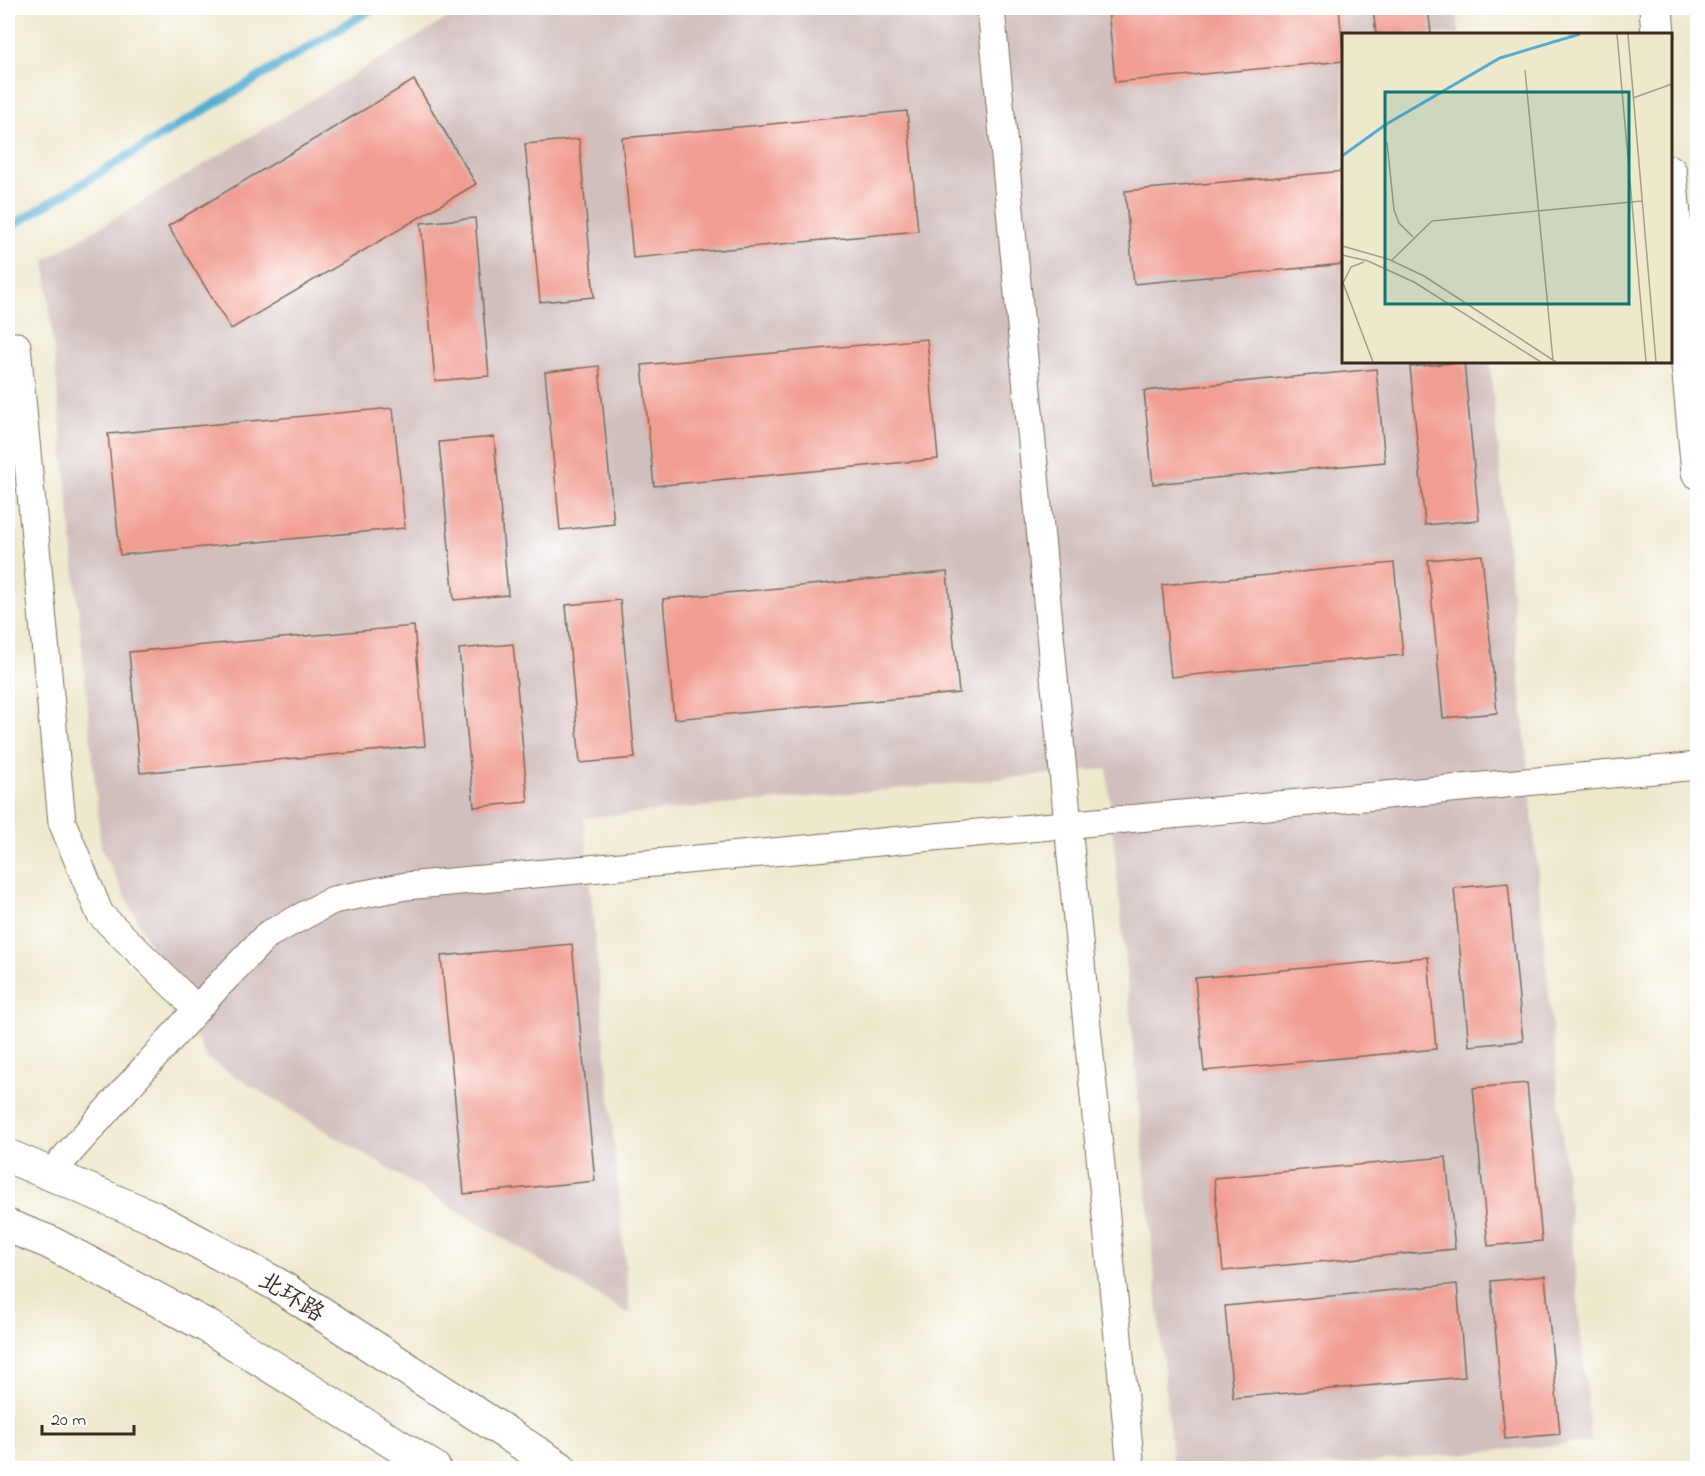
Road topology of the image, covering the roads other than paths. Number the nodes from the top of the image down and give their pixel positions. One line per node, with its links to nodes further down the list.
1 (991, 8): 8 (street)
2 (1656, 8): 3 (main road)
3 (1658, 33)
4 (1672, 183): 6 (main road)
5 (17, 346): 9 (street)
6 (1698, 472)
7 (1698, 766): 8 (street)
8 (1068, 825): 9 (street); 15 (street)
9 (197, 1009): 11 (street)
10 (8, 1156): 11 (main road, 北环路)
11 (51, 1173): 14 (main road, 北环路)
12 (8, 1226): 13 (main road)
13 (434, 1468)
14 (560, 1468)
15 (1131, 1468)

